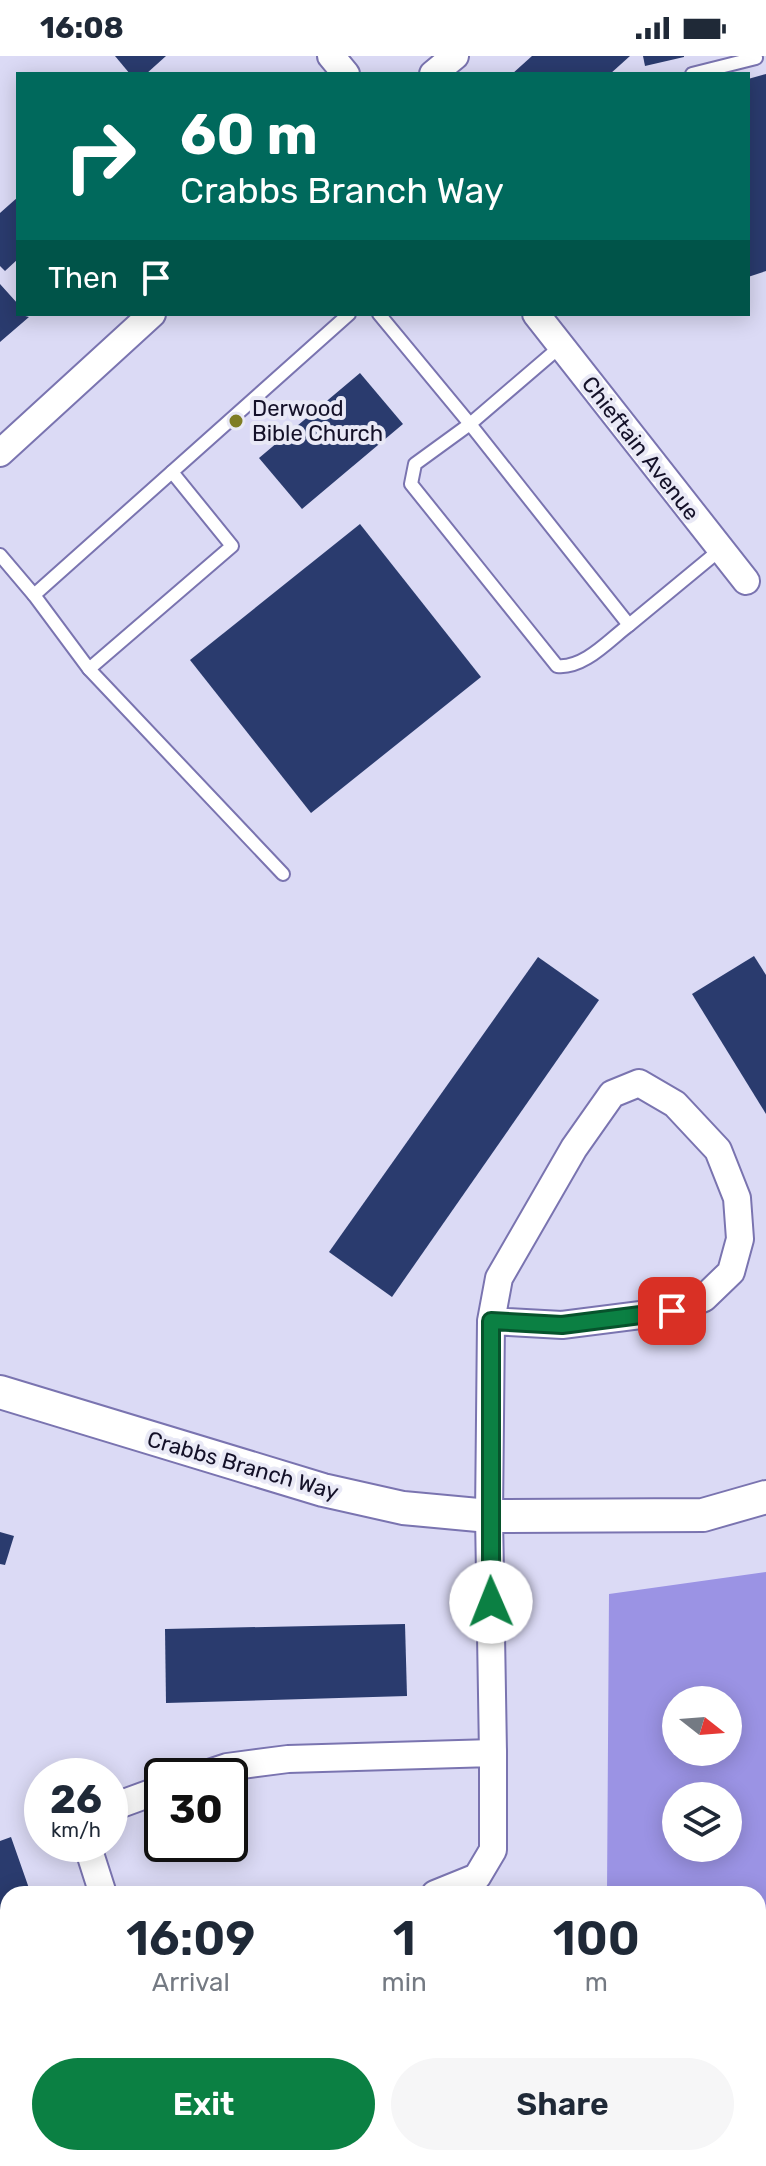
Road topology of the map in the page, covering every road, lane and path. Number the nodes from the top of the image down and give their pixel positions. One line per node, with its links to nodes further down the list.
1 (331, 56): 4 (street)
2 (455, 56): 5 (street)
3 (756, 58): 6 (lane)
4 (344, 72)
5 (435, 72)
6 (700, 72)
7 (150, 316): 13 (street)
8 (347, 316): 14 (lane)
9 (381, 316): 12 (lane)
10 (538, 316): 11 (street, Chieftain Avenue)
11 (561, 346): 12 (lane); 15 (street, Chieftain Avenue)
12 (470, 424): 19 (lane); 19 (lane)
13 (0, 453)
14 (172, 472): 18 (lane); 20 (lane)
15 (721, 549): 17 (street, Chieftain Avenue); 19 (lane)
16 (0, 555): 18 (lane)
17 (746, 581)
18 (34, 595): 20 (lane)
19 (629, 625)
20 (89, 669): 21 (lane)
21 (283, 874)
22 (491, 1321): 22 (street); 25 (street)
23 (0, 1392): 25 (street, Crabbs Branch Way)
24 (766, 1497): 25 (street, Crabbs Branch Way)
25 (489, 1516): 26 (street)
26 (493, 1753): 27 (street); 30 (street)
27 (248, 1764)
28 (93, 1862): 29 (street)
29 (100, 1886)
30 (455, 1886)

